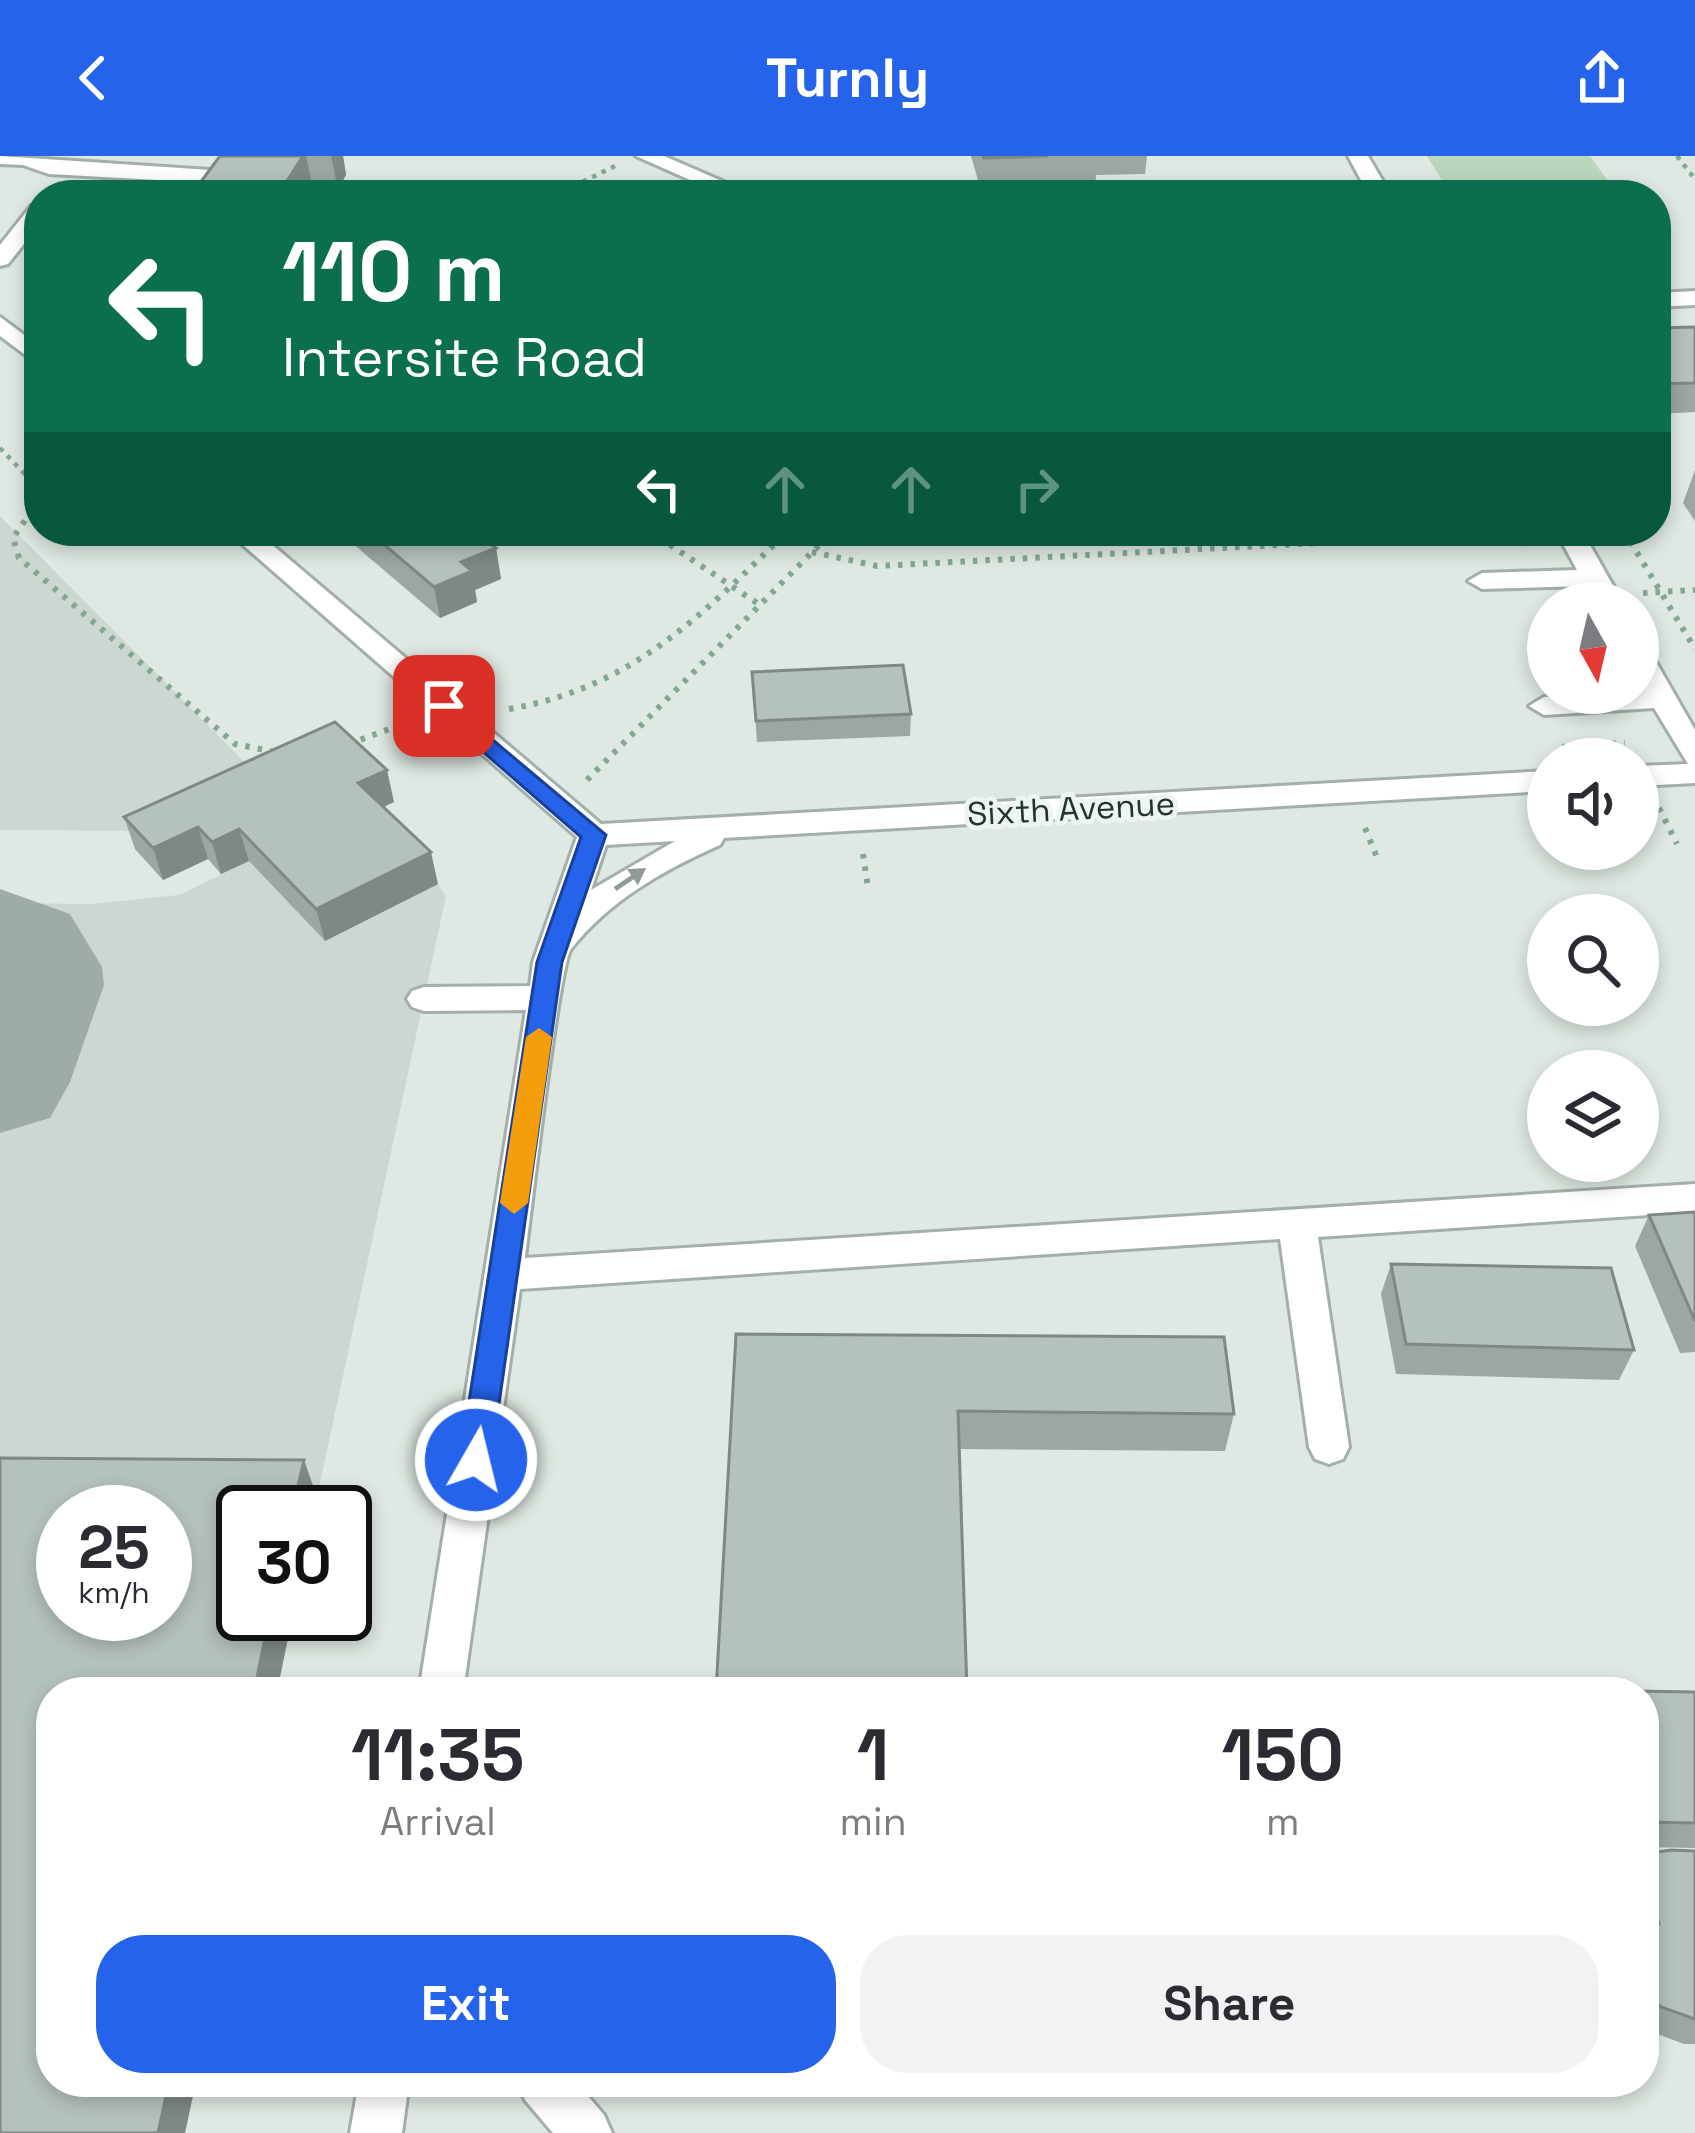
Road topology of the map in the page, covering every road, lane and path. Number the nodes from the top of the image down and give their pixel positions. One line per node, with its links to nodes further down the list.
1 (84, 156): 7 (street)
2 (646, 156): 10 (street)
3 (1676, 156): 6 (path)
4 (0, 158): 8 (street)
5 (617, 165): 9 (path)
6 (1695, 179)
7 (64, 180)
8 (207, 180)
9 (586, 180)
10 (706, 180)
11 (24, 229): 12 (street)
12 (0, 259)
13 (0, 324): 14 (street)
14 (24, 345)
15 (0, 448): 16 (path)
16 (24, 474)
17 (24, 522): 37 (path)
18 (257, 546): 35 (street)
19 (671, 546): 29 (path)
20 (772, 546): 29 (path)
21 (818, 546): 25 (path)
22 (1260, 546): 25 (path)
23 (1577, 546): 27 (street)
24 (1633, 546): 31 (path)
25 (812, 552): 30 (path)
26 (1482, 581): 28 (street)
27 (1597, 582)
28 (1527, 585)
29 (731, 586): 30 (path); 35 (path)
30 (760, 605): 42 (path)
31 (1695, 650)
32 (1659, 692): 34 (street)
33 (1659, 699): 34 (street)
34 (1663, 699): 38 (street)
35 (453, 714): 36 (path); 42 (street)
36 (339, 747)
37 (283, 752)
38 (1695, 756)
39 (1695, 773): 40 (street)
40 (1659, 775)
41 (1527, 782): 43 (street, Sixth Avenue)
42 (560, 806): 44 (street)
43 (744, 826): 44 (street, Sixth Avenue); 45 (street, one-way to 43)
44 (594, 835): 45 (street)
45 (547, 980): 46 (street); 49 (street)
46 (424, 999)
47 (1695, 1198): 48 (street)
48 (1297, 1224): 49 (street); 50 (street)
49 (503, 1275): 51 (street)
50 (1329, 1447)
51 (444, 1677)
52 (382, 2097): 54 (street)
53 (556, 2097): 55 (street)
54 (376, 2133)
55 (586, 2133)

